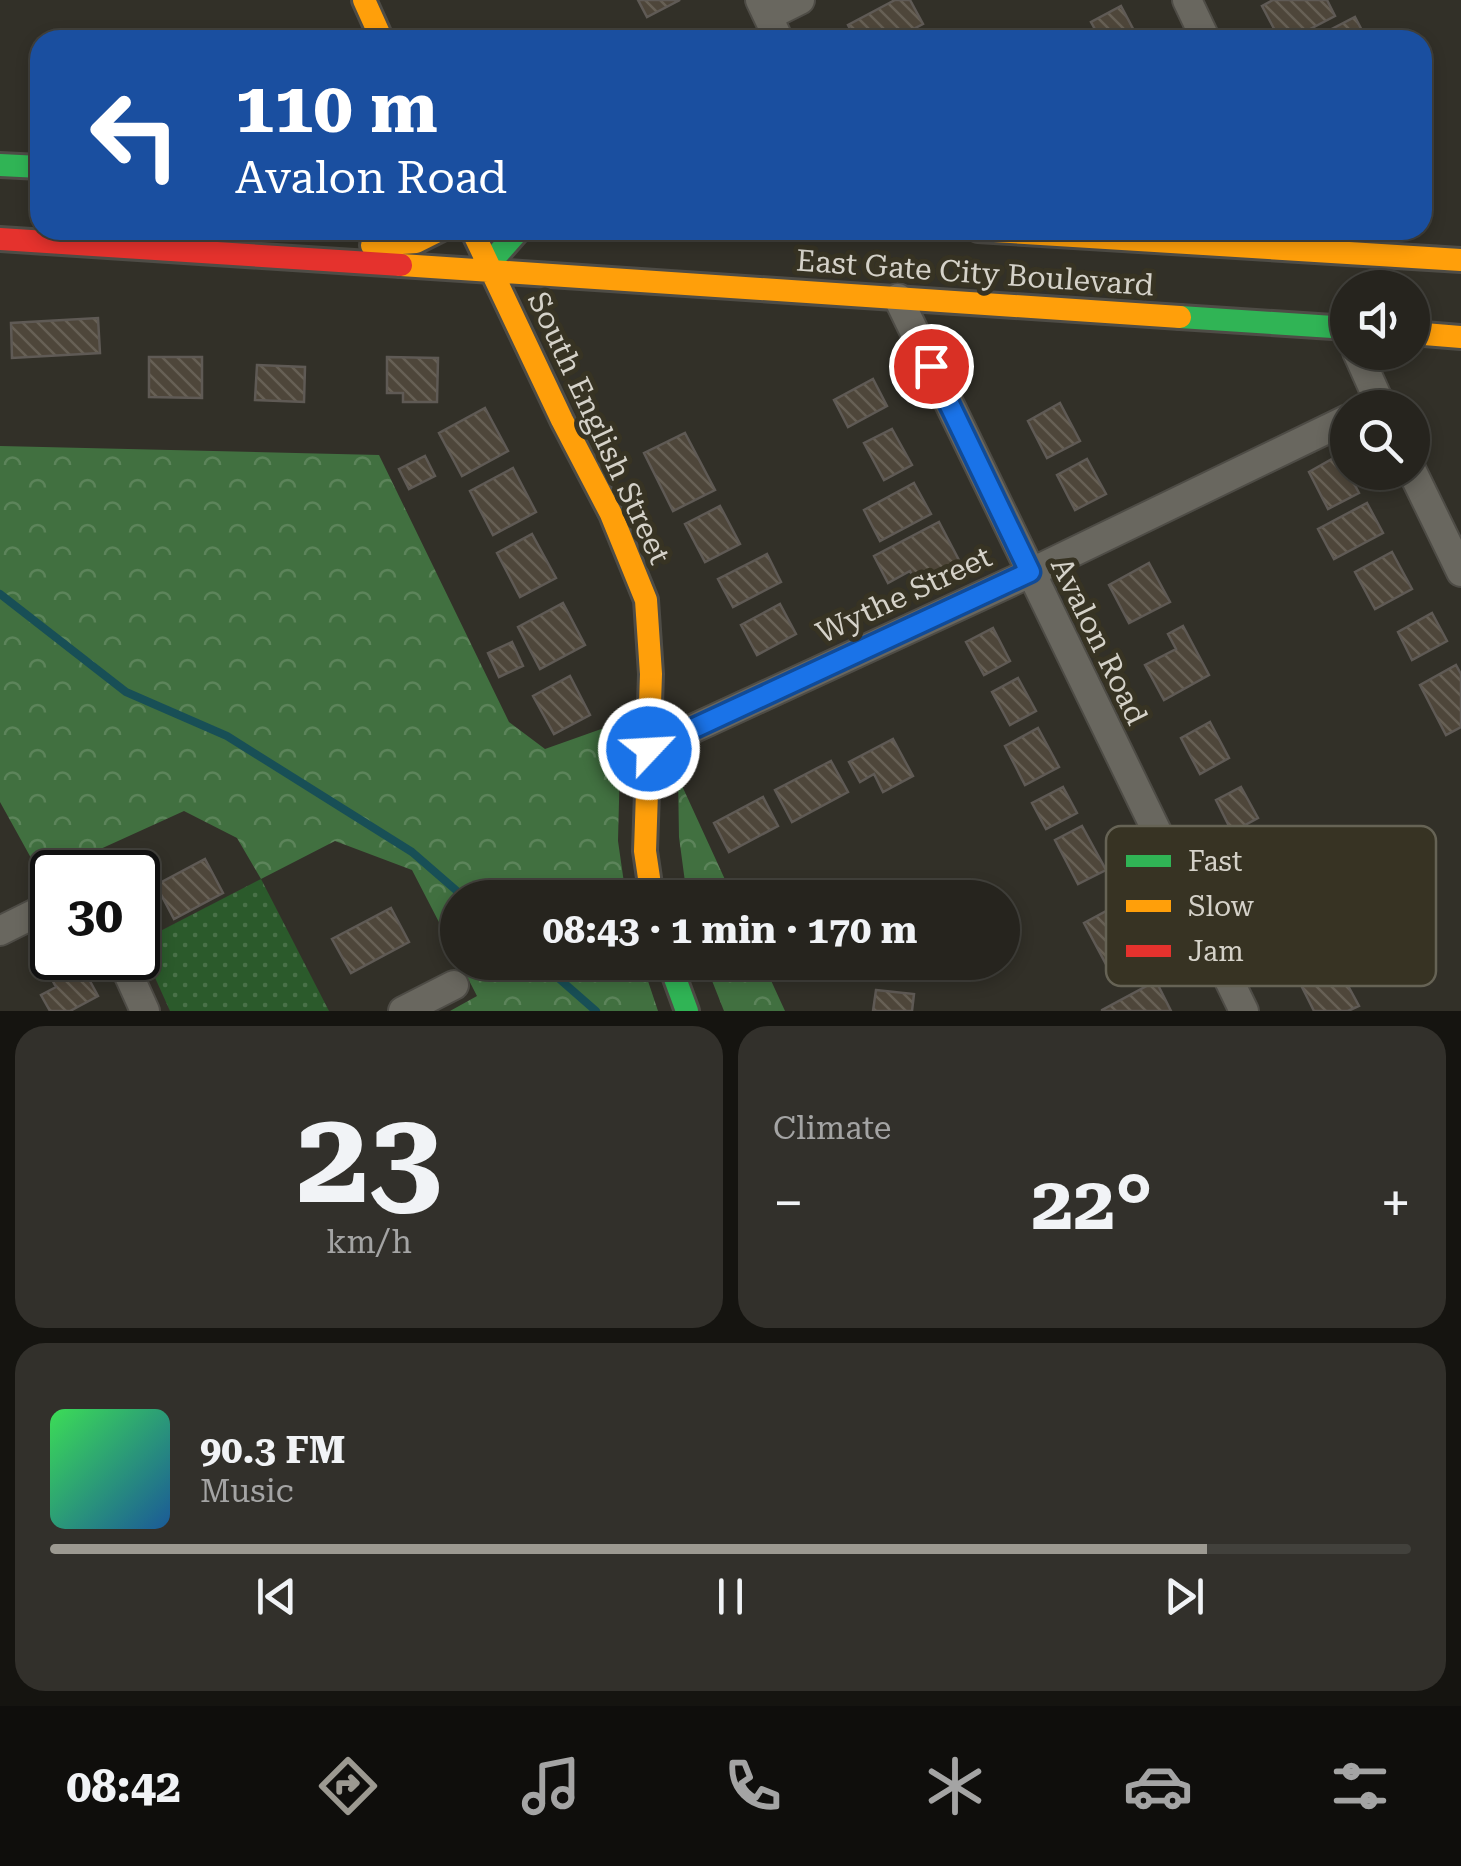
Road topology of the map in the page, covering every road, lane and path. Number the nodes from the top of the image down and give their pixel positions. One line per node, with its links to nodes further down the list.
1 (364, 0): 5 (main road)
2 (800, 0): 4 (street)
3 (1186, 0): 6 (street)
4 (769, 18)
5 (378, 30)
6 (1201, 30)
7 (0, 165): 8 (main road)
8 (30, 167)
9 (0, 239): 14 (main road, East Gate City Boulevard)
10 (420, 240): 14 (main road)
11 (477, 240): 16 (main road, South English Street)
12 (510, 240): 16 (main road)
13 (1302, 240): 15 (main road, East Gate City Boulevard)
14 (222, 253): 16 (main road, East Gate City Boulevard)
15 (1461, 260)
16 (491, 270): 17 (main road, East Gate City Boulevard); 25 (main road, South English Street)
17 (898, 298): 18 (main road, East Gate City Boulevard); 23 (street, Avalon Road)
18 (1330, 328)
19 (1430, 334): 20 (main road)
20 (1461, 336)
21 (1330, 427): 23 (street, Wythe Street)
22 (1421, 490): 24 (street)
23 (1030, 572): 25 (street, Wythe Street); 26 (street, Avalon Road)
24 (1461, 572)
25 (649, 749): 27 (main road, South English Street)
26 (1154, 826)
27 (649, 880)
28 (30, 916): 29 (street)
29 (0, 931)
30 (131, 980): 34 (street)
31 (676, 980): 36 (main road)
32 (454, 985): 35 (street)
33 (1232, 986): 37 (street, Avalon Road)
34 (145, 1011)
35 (403, 1011)
36 (687, 1011)
37 (1244, 1011)

